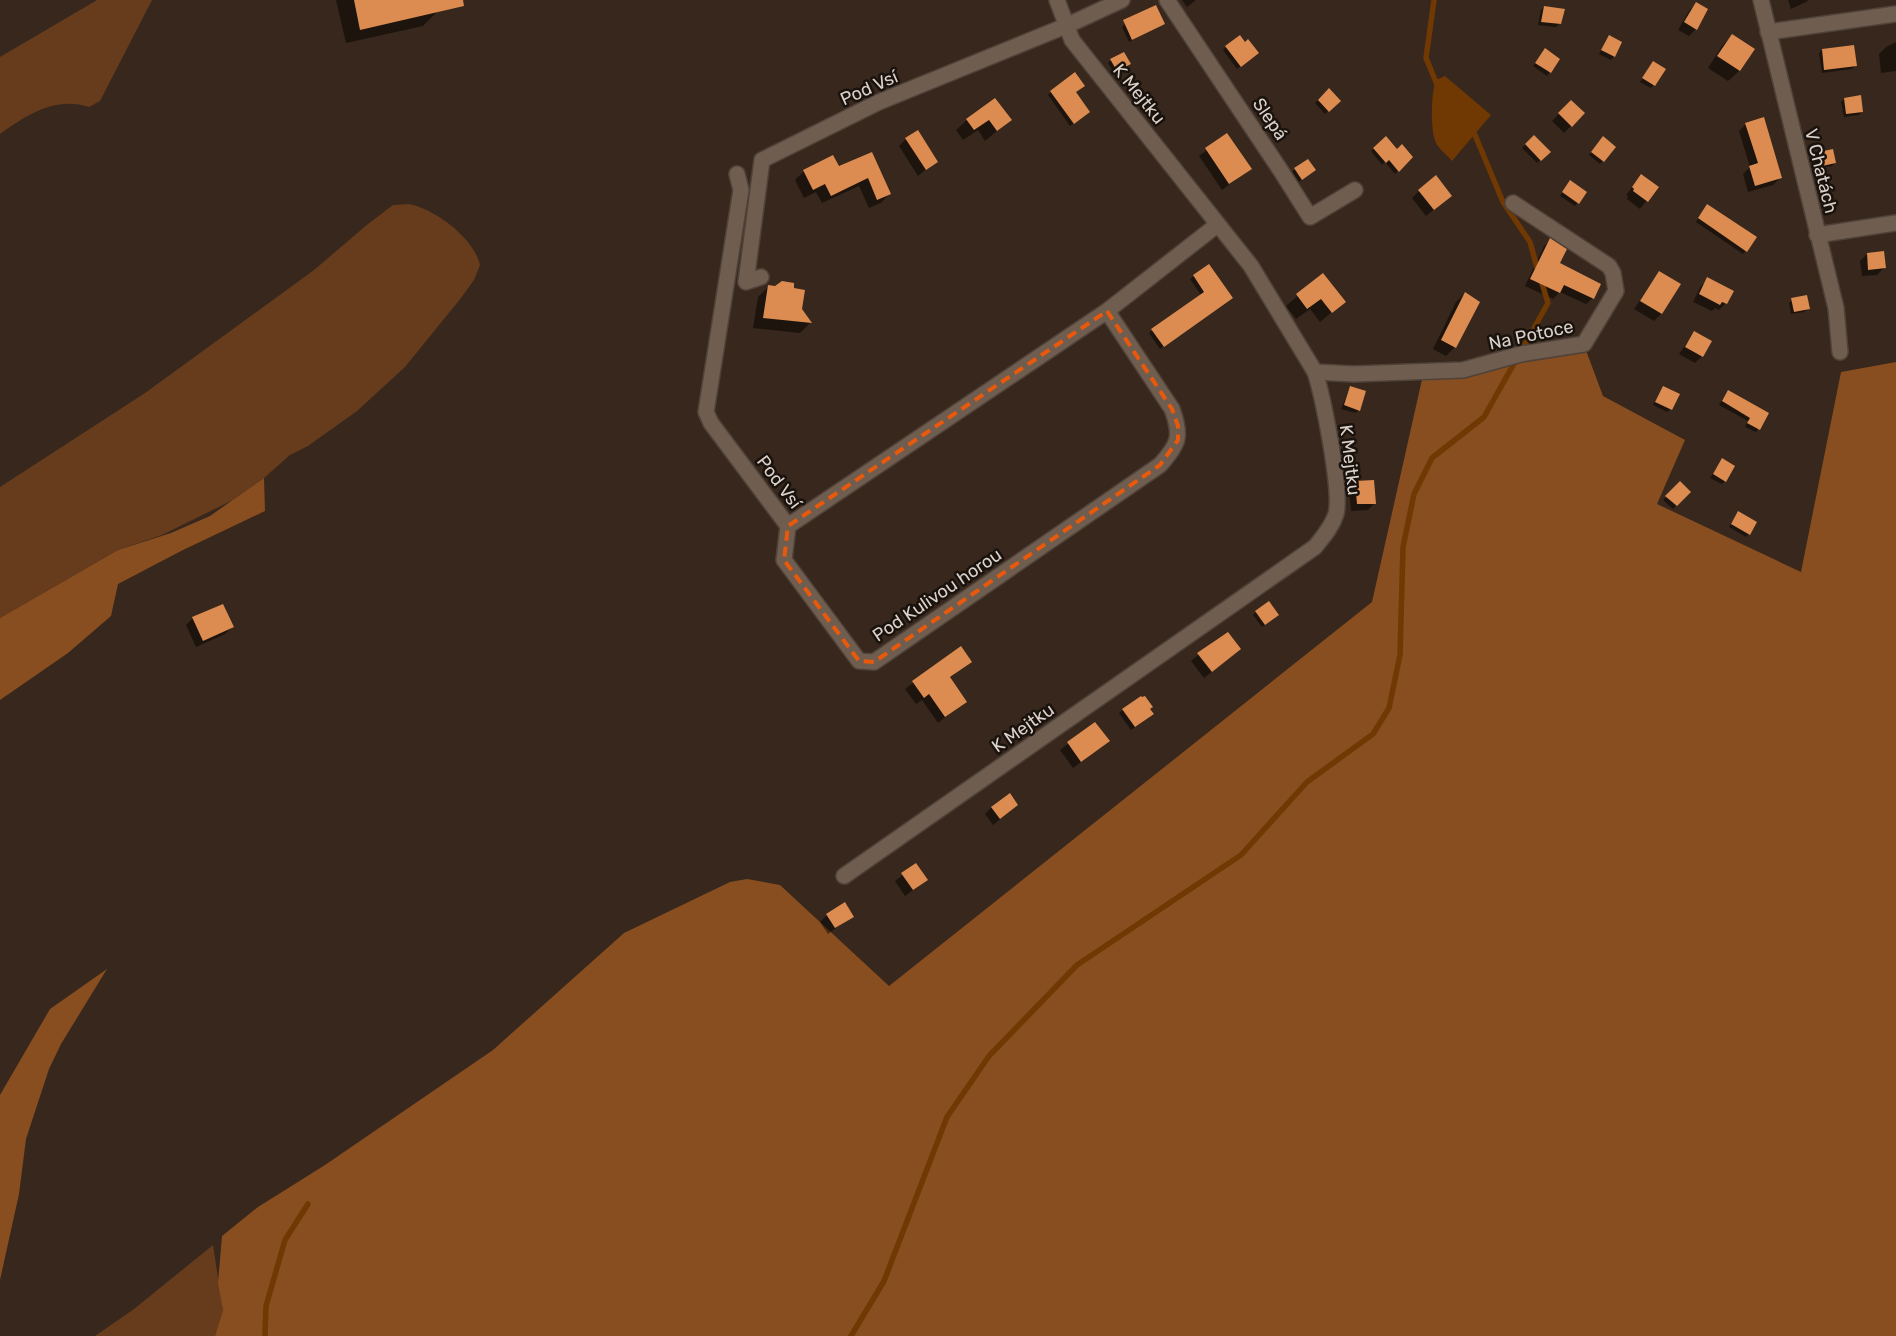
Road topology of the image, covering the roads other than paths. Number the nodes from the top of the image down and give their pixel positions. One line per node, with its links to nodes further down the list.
1 (1057, 0): 6 (street, K Mejtku)
2 (1122, 0): 6 (street, Pod Vsí)
3 (1167, 0): 9 (street, Slepá)
4 (1761, 0): 7 (street, V Chatách)
5 (1896, 14): 7 (street)
6 (1068, 25): 12 (street, K Mejtku); 14 (street, Pod Vsí)
7 (1768, 32): 13 (street, V Chatách)
8 (737, 174): 18 (street, Pod Vsí)
9 (1355, 190)
10 (1513, 203): 17 (street, Na Potoce)
11 (1896, 223): 13 (street)
12 (1217, 225): 15 (street); 17 (street, K Mejtku)
13 (1817, 235): 16 (street, V Chatách)
14 (761, 277)
15 (1107, 311): 18 (street); 18 (street, Pod Kulivou horou)
16 (1840, 352)
17 (1315, 372): 19 (street, K Mejtku)
18 (788, 526)
19 (844, 876)

